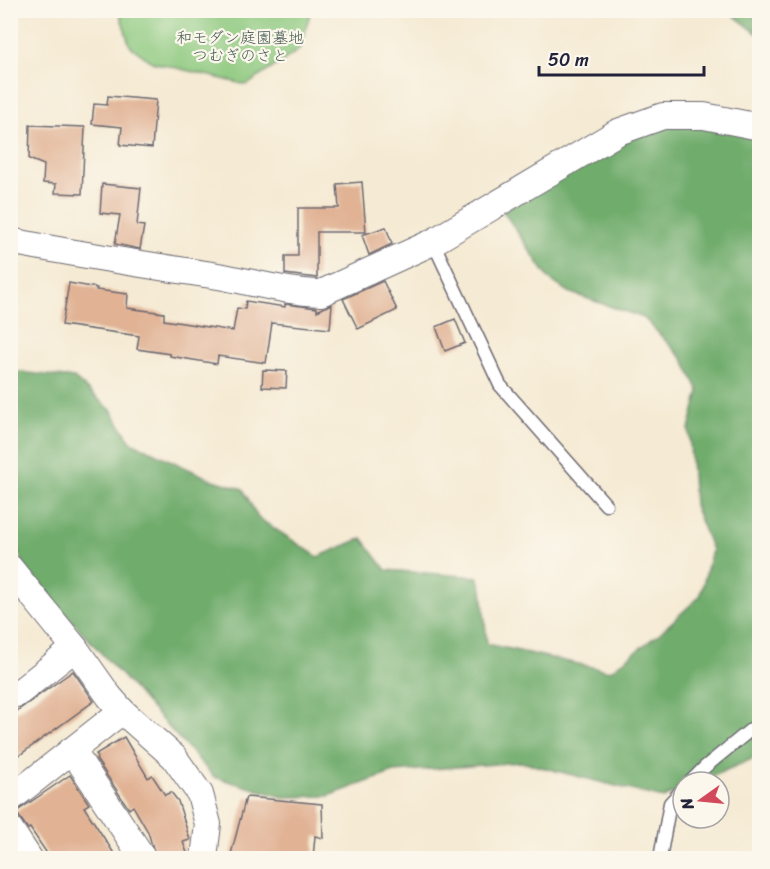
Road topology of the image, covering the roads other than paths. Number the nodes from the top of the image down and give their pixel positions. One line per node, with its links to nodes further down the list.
1 (759, 127): 3 (street)
2 (10, 241): 3 (street)
3 (434, 242): 4 (lane)
4 (606, 505)
5 (12, 574): 6 (street)
6 (75, 648): 7 (street); 8 (street)
7 (16, 694)
8 (122, 711): 10 (street); 17 (street)
9 (759, 730): 11 (lane)
10 (72, 750): 12 (street); 16 (street)
11 (702, 770)
12 (10, 799)
13 (671, 802): 18 (lane)
14 (10, 829): 15 (street)
15 (29, 858)
16 (141, 858)
17 (204, 858)
18 (660, 858)

